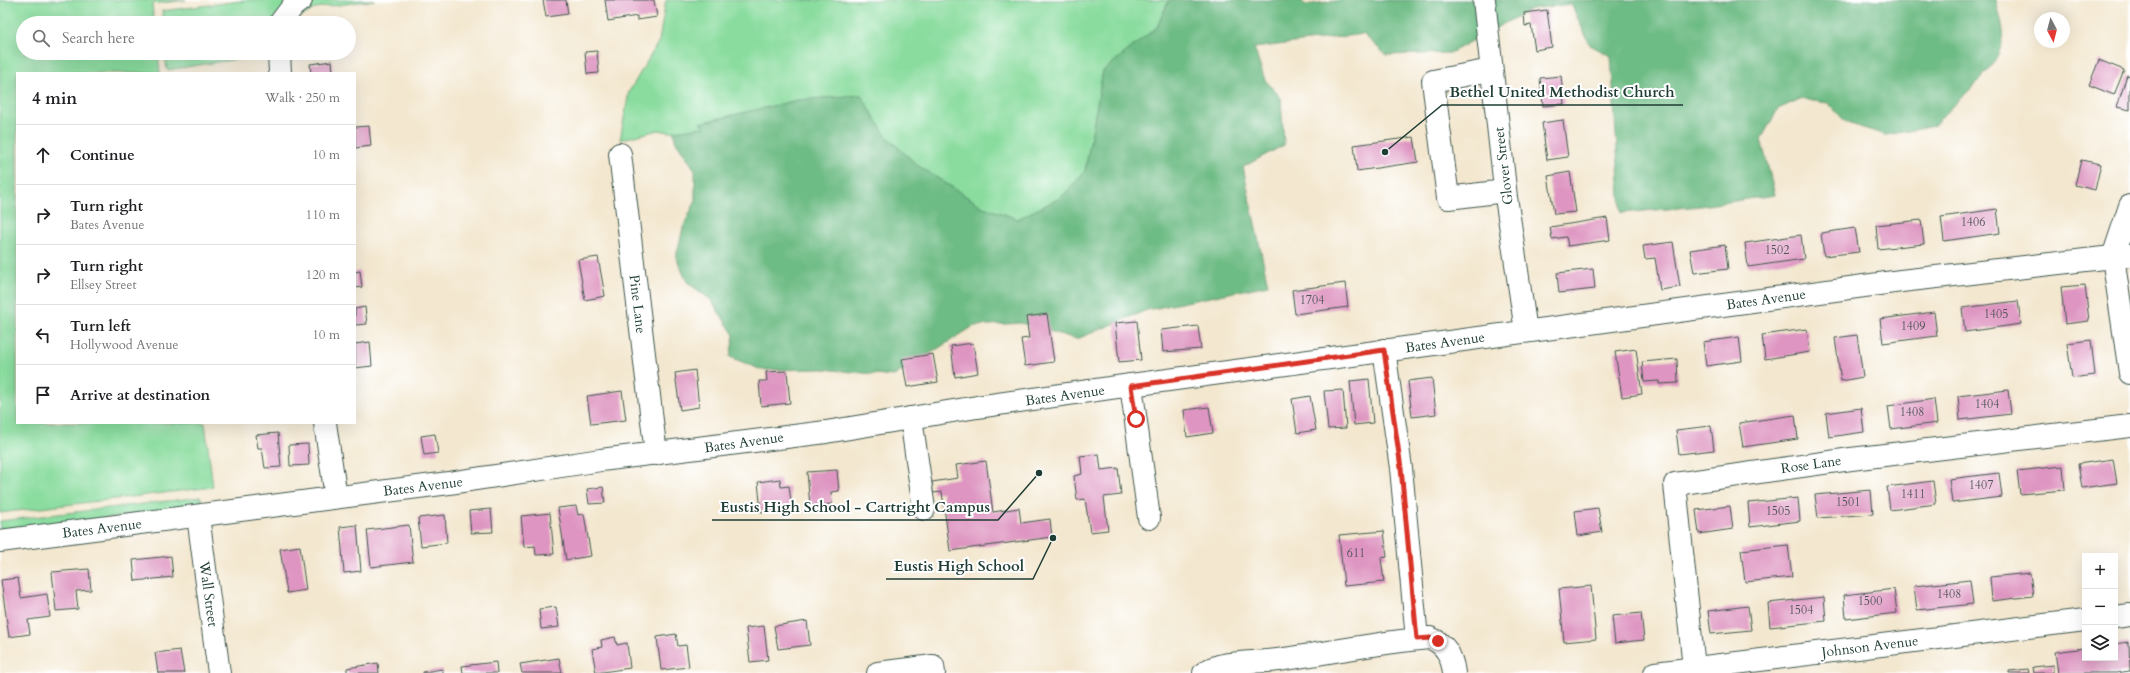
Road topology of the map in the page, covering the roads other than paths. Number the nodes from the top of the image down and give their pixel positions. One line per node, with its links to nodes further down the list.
1 (301, 0): 3 (street)
2 (1484, 0): 5 (street, Glover Street)
3 (285, 16)
4 (279, 60): 6 (street)
5 (1491, 70): 8 (street, Glover Street); 8 (street)
6 (280, 72)
7 (620, 154): 18 (street, Pine Lane)
8 (1505, 191): 11 (street, Glover Street)
9 (2130, 206): 10 (street)
10 (2122, 256): 11 (street, Bates Avenue); 13 (street)
11 (1526, 331): 12 (street, Bates Avenue)
12 (1384, 350): 14 (street, Bates Avenue); 27 (street)
13 (2130, 373)
14 (1131, 386): 15 (street, Bates Avenue); 22 (street)
15 (911, 418): 18 (street, Bates Avenue); 20 (street)
16 (325, 424): 19 (street)
17 (2130, 426): 29 (street, Rose Lane)
18 (656, 454): 19 (street, Bates Avenue)
19 (336, 497): 21 (street, Bates Avenue)
20 (924, 509)
21 (198, 516): 23 (street, Bates Avenue); 31 (street, Wall Street)
22 (1149, 518)
23 (0, 541)
24 (2130, 615): 25 (street)
25 (2118, 617)
26 (2082, 620): 29 (street, Johnson Avenue)
27 (1417, 639): 28 (street); 34 (street)
28 (1278, 666): 33 (street)
29 (1694, 668): 35 (street, Johnson Avenue)
30 (933, 669): 32 (street)
31 (219, 673)
32 (878, 673)
33 (1204, 673)
34 (1454, 673)
35 (1654, 673)

